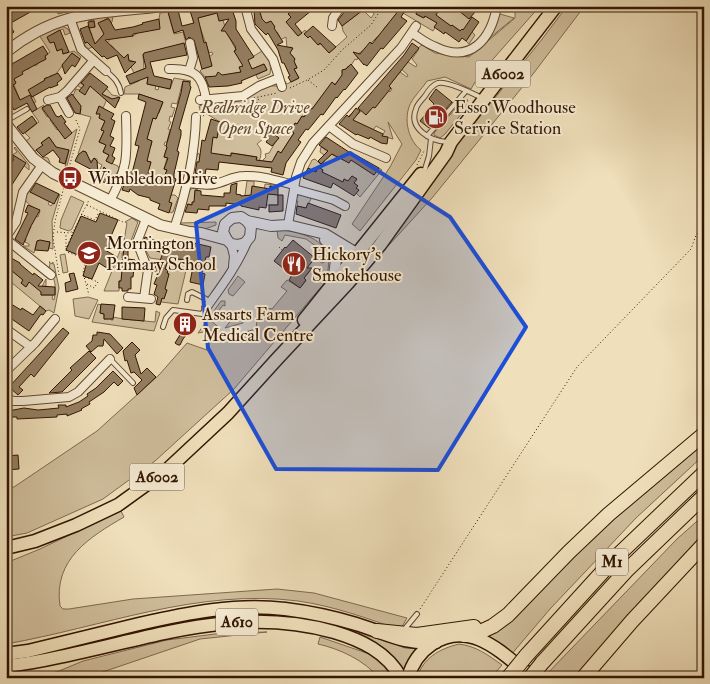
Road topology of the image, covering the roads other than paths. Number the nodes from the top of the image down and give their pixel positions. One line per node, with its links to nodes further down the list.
1 (163, 6): 7 (street)
2 (244, 6): 17 (street)
3 (341, 6): 8 (street)
4 (556, 6): 22 (main road, A6002)
5 (497, 8): 6 (street); 10 (street)
6 (506, 11)
7 (70, 18): 12 (street); 13 (street)
8 (330, 22)
9 (416, 26): 10 (street)
10 (412, 33): 29 (street)
11 (190, 43): 16 (street)
12 (6, 52)
13 (93, 61): 15 (street); 21 (street)
14 (169, 69): 16 (street)
15 (106, 70): 20 (lane)
16 (189, 71): 17 (street)
17 (279, 78): 18 (street)
18 (282, 90)
19 (466, 91): 22 (lane); 32 (lane); 32 (lane)
20 (121, 93)
21 (60, 97): 23 (street); 25 (street)
22 (484, 99): 33 (main road, A6002)
23 (48, 100)
24 (27, 109): 28 (lane)
25 (69, 113)
26 (196, 117): 30 (street)
27 (136, 122): 40 (street)
28 (6, 123): 36 (street)
29 (329, 126): 34 (street); 39 (street)
30 (196, 129): 31 (street); 38 (street)
31 (205, 129)
32 (429, 138): 33 (lane); 37 (lane)
33 (451, 142): 35 (main road, A6002); 37 (main road, A6002)
34 (383, 153)
35 (439, 163): 54 (main road, A6002); 57 (main road, A6002)
36 (42, 165): 40 (street); 50 (street)
37 (420, 169): 54 (main road, A6002)
38 (187, 183): 39 (street); 47 (street)
39 (294, 187): 41 (street); 44 (street)
40 (110, 201): 42 (street)
41 (345, 206)
42 (146, 219): 47 (street); 59 (street)
43 (247, 221): 45 (street); 46 (street); 51 (street)
44 (288, 225): 45 (street); 48 (street)
45 (271, 226): 51 (street)
46 (224, 227): 49 (street); 52 (street)
47 (174, 229): 49 (street)
48 (310, 230): 53 (street); 54 (street)
49 (201, 233): 52 (street)
50 (6, 238): 56 (street)
51 (249, 240): 52 (street); 55 (street)
52 (229, 242): 55 (street)
53 (334, 248): 54 (street); 58 (street)
54 (356, 259): 57 (main road); 58 (main road, A6002)
55 (233, 268): 61 (street)
56 (55, 275)
57 (354, 277): 67 (main road, A6002)
58 (334, 283): 67 (main road, A6002)
59 (128, 297)
60 (187, 300): 61 (lane)
61 (207, 303): 63 (lane)
62 (55, 318): 65 (street)
63 (163, 327)
64 (6, 329): 65 (street)
65 (31, 347): 68 (street)
66 (110, 359): 69 (lane); 70 (street)
67 (276, 359): 75 (main road, A6002)
68 (6, 371)
69 (132, 383)
70 (6, 397)
71 (704, 434): 76 (highway)
72 (704, 472): 86 (highway, M1, bridge)
73 (704, 496): 87 (highway, M1, bridge)
74 (704, 544): 88 (highway)
75 (6, 548)
76 (523, 598): 79 (highway); 80 (highway)
77 (417, 614): 80 (lane)
78 (377, 631): 80 (highway); 82 (main road, A610)
79 (464, 635): 81 (main road); 87 (main road)
80 (399, 636): 81 (main road)
81 (436, 642): 85 (main road)
82 (6, 654)
83 (6, 666): 84 (main road, A610)
84 (401, 678)
85 (408, 678)
86 (508, 678)
87 (531, 678)
88 (583, 678)

